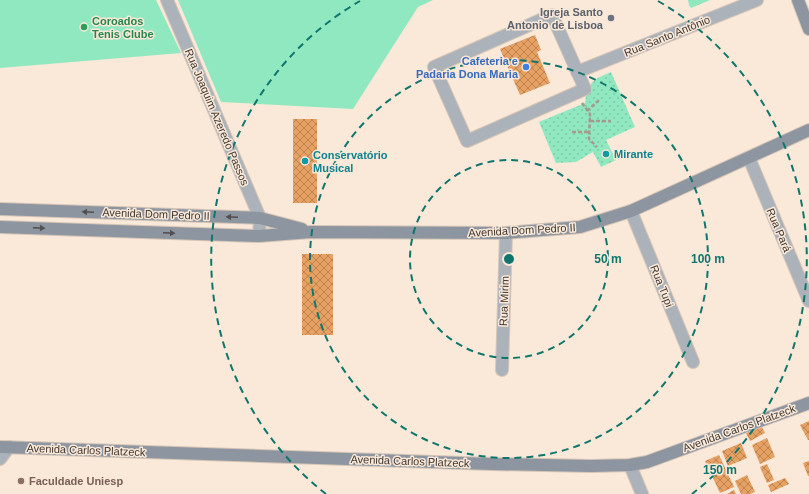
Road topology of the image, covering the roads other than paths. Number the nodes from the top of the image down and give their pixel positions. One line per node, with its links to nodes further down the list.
1 (167, 0): 10 (street, Rua Joaquim Azeredo Passos)
2 (757, 0): 5 (street, Rua Santo Antônio)
3 (798, 0): 4 (main road)
4 (809, 29)
5 (577, 72): 5 (street)
6 (809, 130): 7 (main road, Avenida Dom Pedro II)
7 (749, 158): 9 (main road, Avenida Dom Pedro II); 15 (street, Rua Pará)
8 (0, 208): 10 (main road, Avenida Dom Pedro II, one-way to 8)
9 (631, 211): 13 (main road, Avenida Dom Pedro II); 16 (street, Rua Tupi)
10 (260, 218): 12 (main road, Avenida Dom Pedro II); 14 (street, Rua Joaquim Azeredo Passos)
11 (0, 227): 14 (main road, Avenida Dom Pedro II, one-way to 14)
12 (311, 232): 13 (main road, Avenida Dom Pedro II); 14 (main road, Avenida Dom Pedro II)
13 (506, 233): 17 (street, Rua Mirim)
14 (259, 236)
15 (809, 301)
16 (693, 362)
17 (502, 370)
18 (809, 403): 21 (main road, Avenida Carlos Platzeck)
19 (4, 447): 20 (street); 21 (main road, Avenida Carlos Platzeck)
20 (0, 459)
21 (630, 465): 22 (street)
22 (642, 494)

